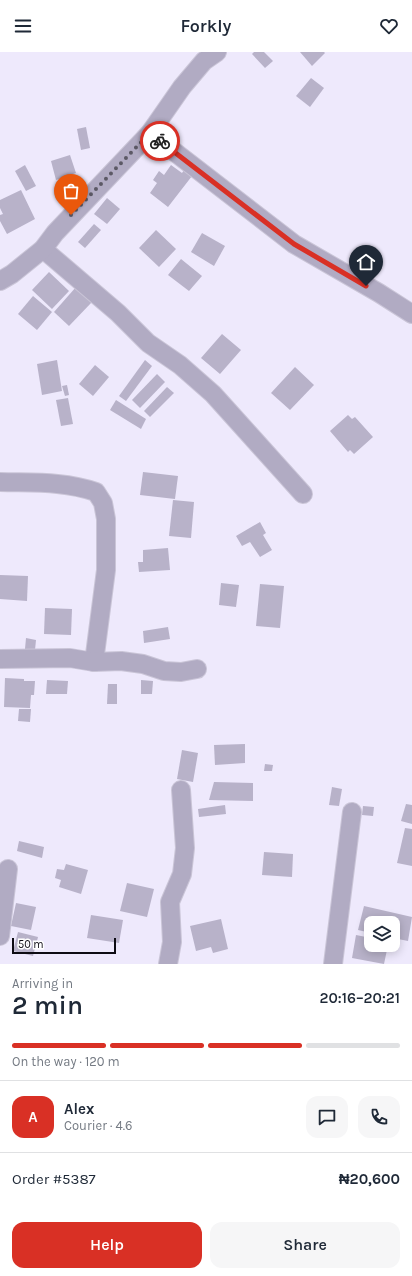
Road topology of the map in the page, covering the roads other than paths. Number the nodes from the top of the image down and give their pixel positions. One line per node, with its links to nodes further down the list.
1 (217, 52): 2 (street)
2 (150, 133): 3 (street); 5 (street)
3 (43, 250): 4 (street); 7 (street)
4 (0, 281)
5 (412, 314)
6 (0, 482): 9 (street)
7 (302, 494)
8 (0, 659): 9 (street)
9 (94, 662): 10 (street)
10 (196, 669)
11 (181, 790): 15 (street)
12 (352, 812): 16 (street)
13 (8, 869): 14 (street)
14 (0, 936)
15 (168, 964)
16 (333, 964)

